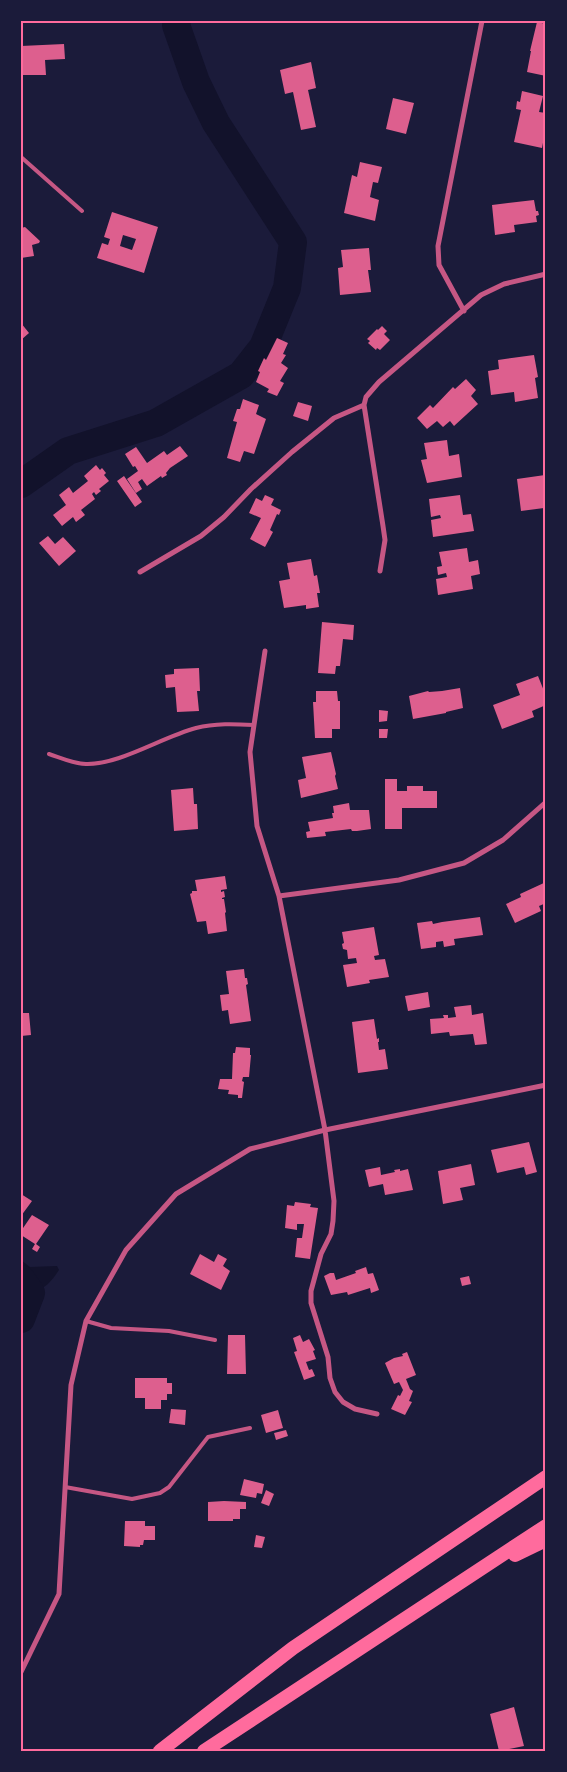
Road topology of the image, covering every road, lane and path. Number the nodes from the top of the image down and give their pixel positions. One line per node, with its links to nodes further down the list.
1 (482, 21): 5 (street)
2 (21, 157): 3 (lane)
3 (82, 211)
4 (546, 274): 5 (street)
5 (464, 311): 6 (street)
6 (364, 405): 7 (street); 8 (street)
7 (380, 571)
8 (140, 572)
9 (265, 651): 10 (street)
10 (254, 725): 11 (lane); 13 (street)
11 (49, 754)
12 (546, 802): 13 (street)
13 (278, 896): 15 (street)
14 (546, 1085): 15 (street)
15 (325, 1130): 16 (street); 18 (street)
16 (86, 1321): 17 (lane); 21 (street)
17 (216, 1340)
18 (377, 1414)
19 (250, 1428): 21 (lane)
20 (546, 1477): 28 (highway)
21 (65, 1486): 25 (street)
22 (546, 1526): 24 (highway)
23 (546, 1540): 24 (highway)
24 (465, 1580): 29 (highway)
25 (30, 1657): 26 (street); 27 (street)
26 (21, 1661)
27 (21, 1672)
28 (160, 1751)
29 (204, 1751)

